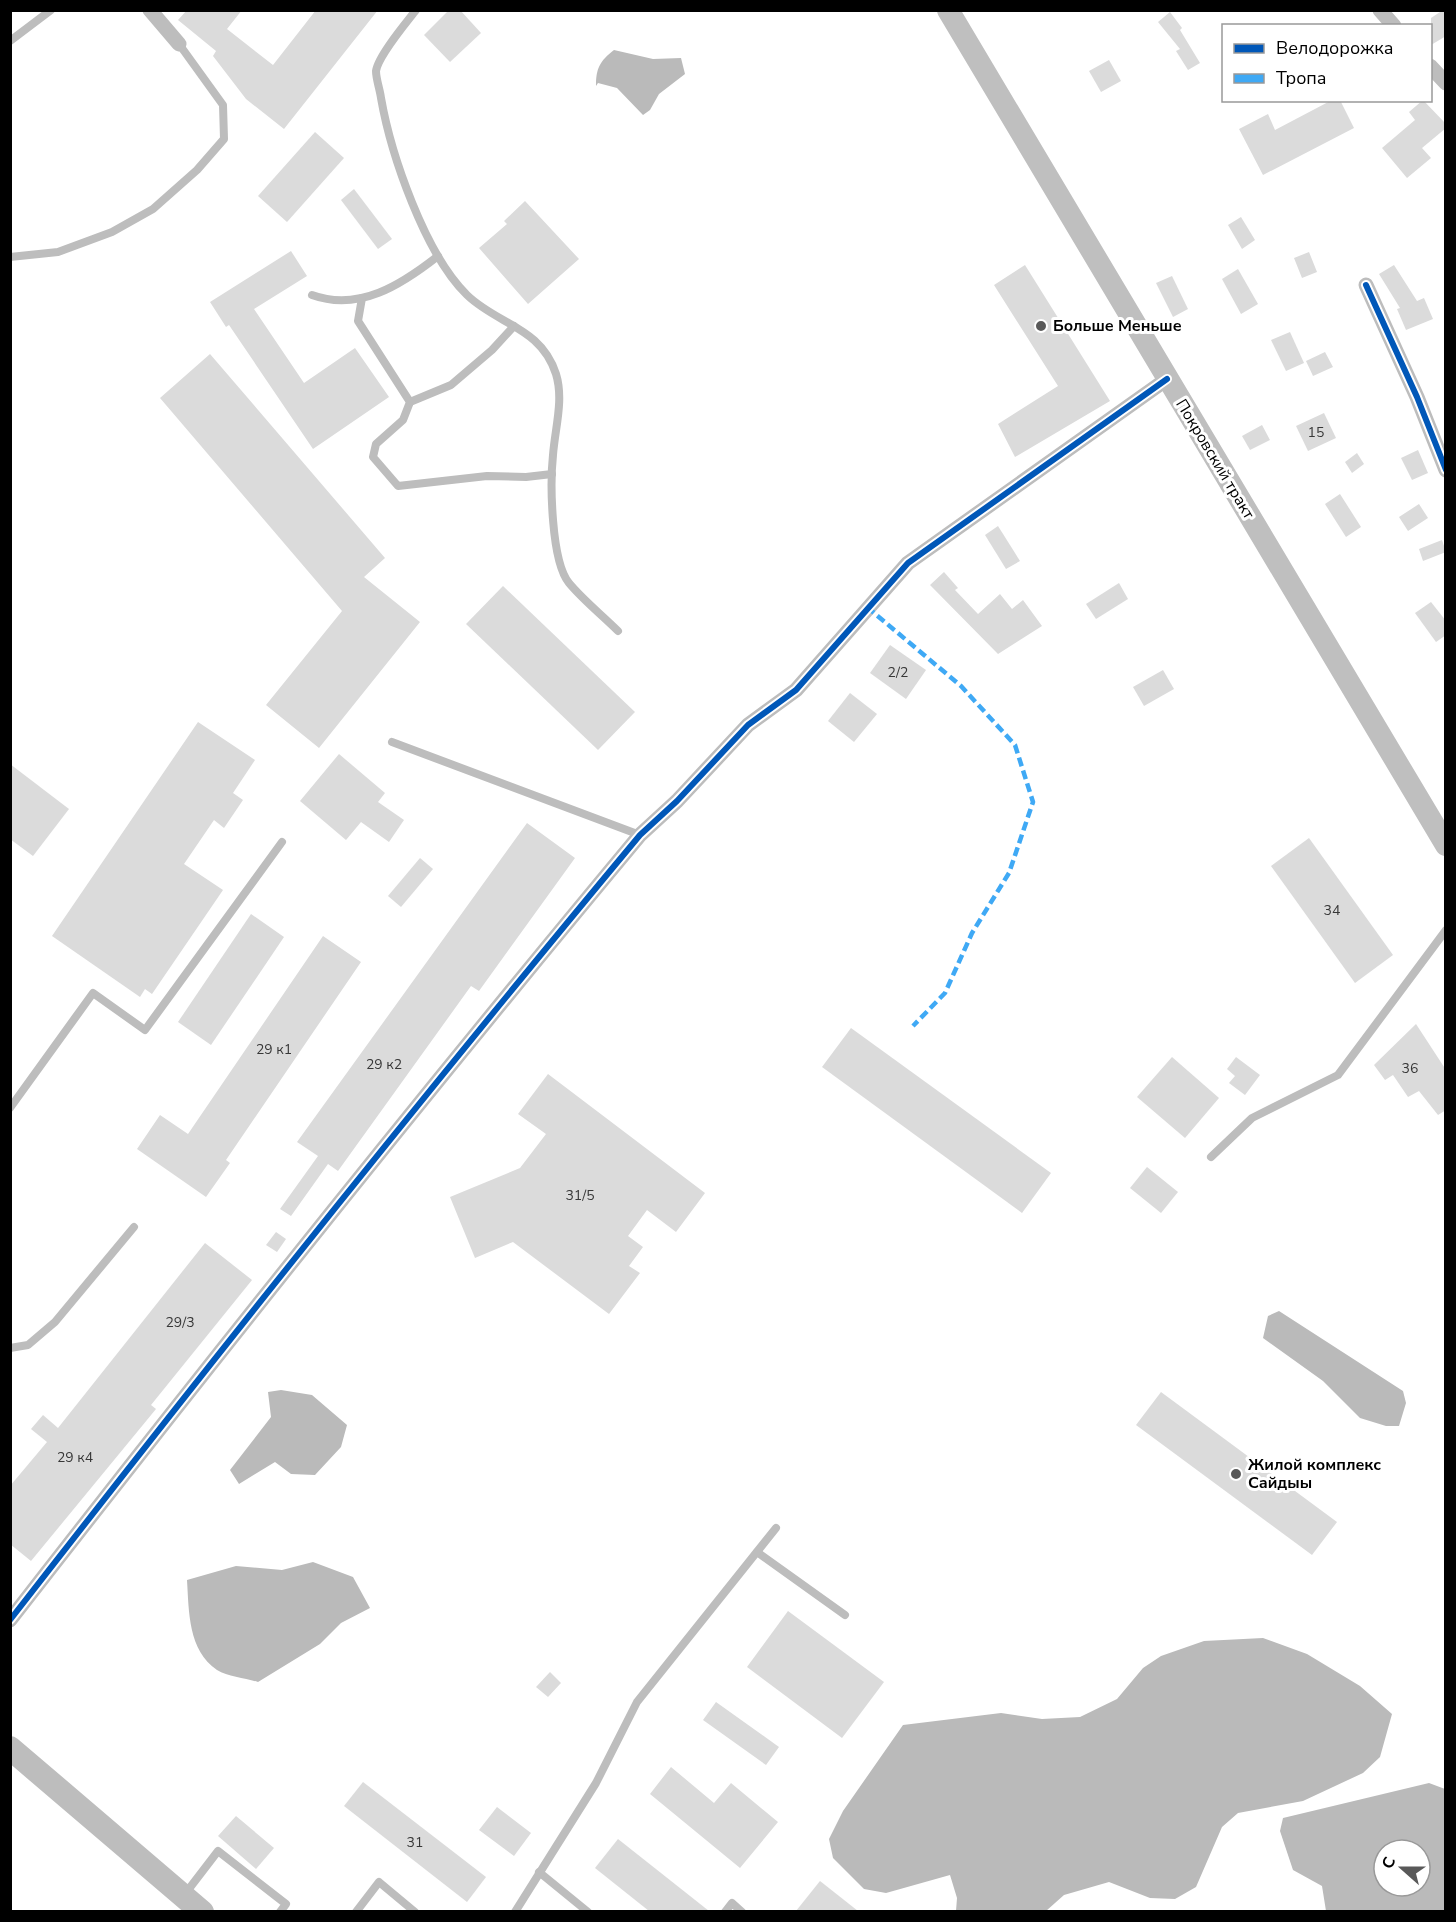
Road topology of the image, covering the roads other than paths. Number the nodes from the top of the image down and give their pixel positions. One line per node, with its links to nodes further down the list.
1 (51, 10): 7 (lane)
2 (150, 10): 8 (street)
3 (416, 10): 11 (lane)
4 (948, 10): 17 (main road, Покровский тракт)
5 (1380, 10): 6 (street)
6 (1392, 24)
7 (10, 41)
8 (179, 44): 12 (lane)
9 (1432, 67): 10 (street)
10 (1446, 82)
11 (438, 256): 15 (lane); 16 (lane)
12 (10, 257)
13 (1366, 285): 19 (street)
14 (312, 295): 15 (lane)
15 (362, 298): 18 (lane)
16 (514, 326): 18 (lane); 20 (lane)
17 (1167, 379): 23 (street); 25 (main road, Покровский тракт)
18 (410, 402): 20 (lane)
19 (1446, 470)
20 (552, 474): 21 (lane)
21 (618, 631)
22 (392, 742): 23 (lane)
23 (640, 835): 34 (street)
24 (282, 842): 27 (lane)
25 (1446, 845)
26 (1446, 930): 28 (lane)
27 (10, 1108)
28 (1211, 1157)
29 (134, 1227): 30 (lane)
30 (10, 1348)
31 (776, 1528): 32 (lane)
32 (756, 1552): 33 (lane); 36 (lane)
33 (845, 1615)
34 (10, 1620)
35 (12, 1754): 37 (main road)
36 (539, 1872): 42 (lane); 43 (lane)
37 (184, 1895): 38 (main road); 39 (lane)
38 (202, 1911)
39 (280, 1911)
40 (356, 1911): 41 (lane)
41 (415, 1911)
42 (515, 1911)
43 (588, 1911)
44 (725, 1911): 45 (lane)
45 (742, 1911)

